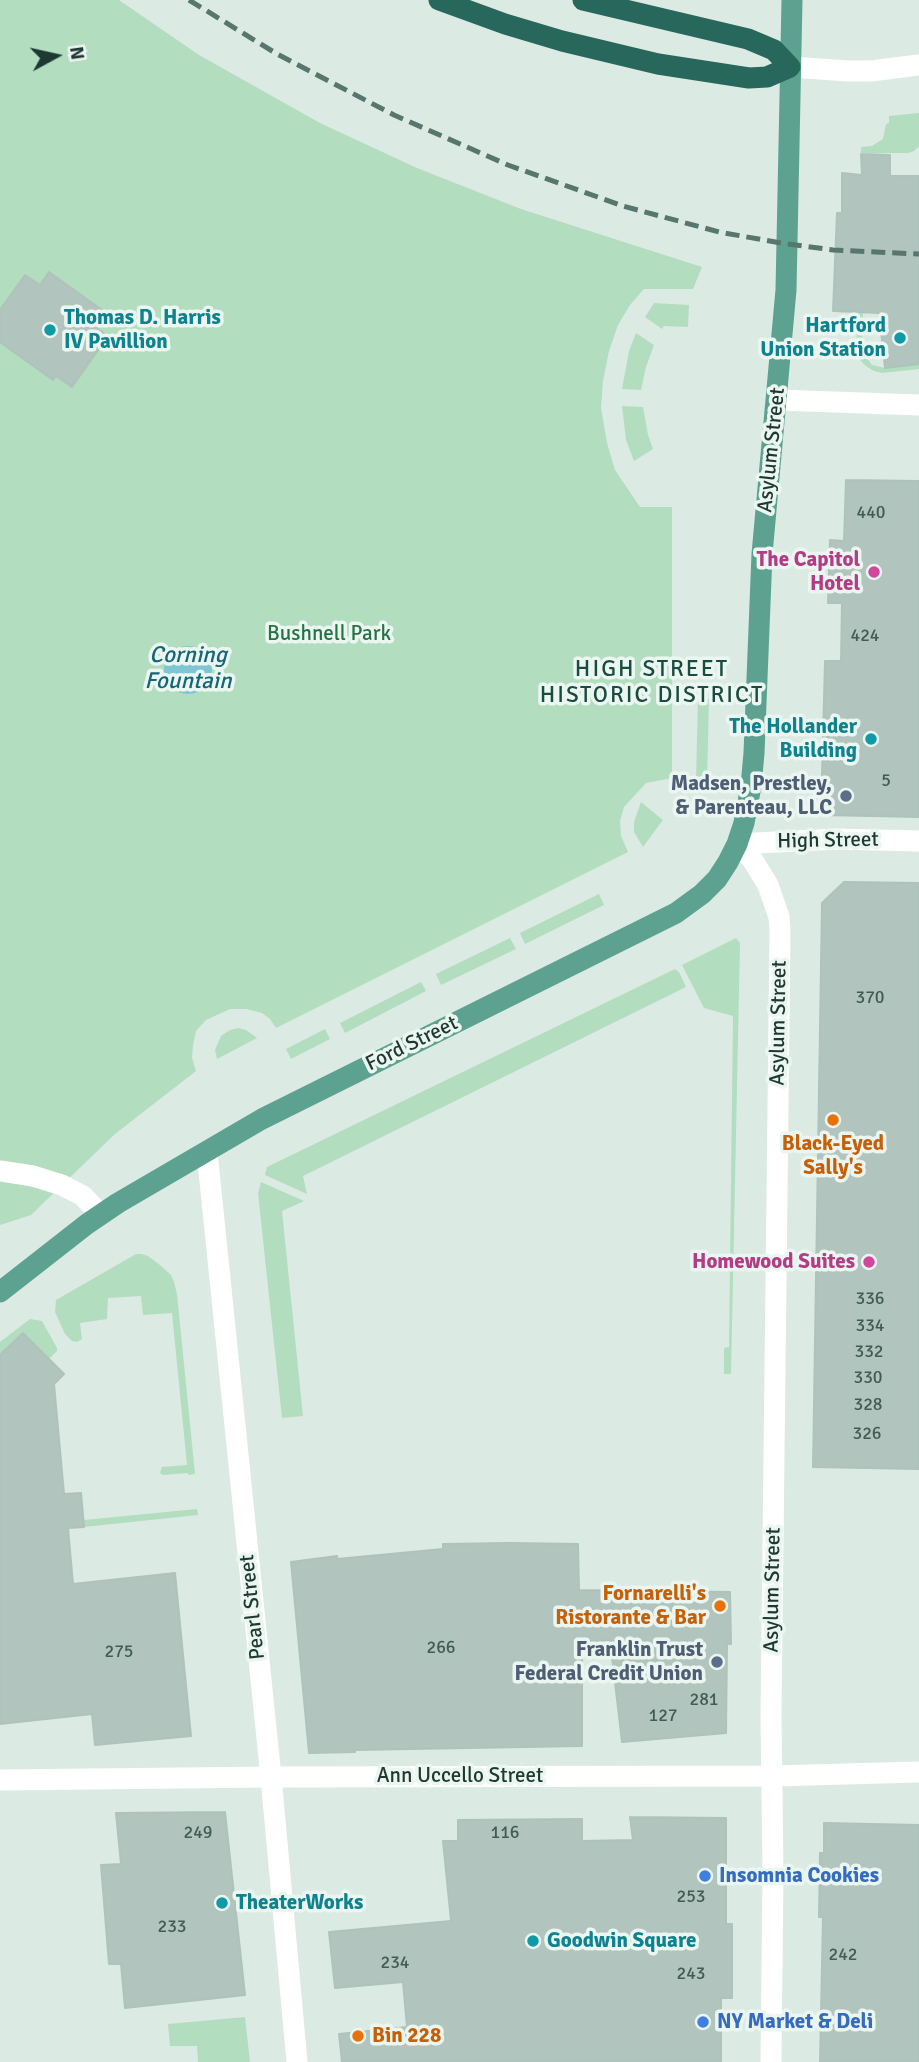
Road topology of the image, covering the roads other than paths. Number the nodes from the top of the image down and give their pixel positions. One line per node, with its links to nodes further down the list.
1 (439, 0): 5 (highway)
2 (583, 0): 5 (highway)
3 (792, 0): 5 (main road, Asylum Street)
4 (919, 65): 5 (main road)
5 (790, 67): 6 (main road, Asylum Street)
6 (778, 400): 7 (main road); 9 (main road, Asylum Street)
7 (919, 405)
8 (919, 841): 9 (main road, High Street)
9 (737, 844): 10 (main road, Ford Street); 15 (main road, Asylum Street)
10 (207, 1152): 12 (main road, Ford Street); 16 (main road, Pearl Street)
11 (0, 1171): 12 (main road)
12 (100, 1214): 13 (main road, Ford Street)
13 (0, 1292)
14 (919, 1772): 15 (main road, Ann Uccello Street)
15 (773, 1776): 16 (main road, Ann Uccello Street); 19 (main road, Asylum Street)
16 (271, 1777): 17 (main road, Ann Uccello Street); 18 (main road, Pearl Street)
17 (0, 1780)
18 (297, 2062)
19 (771, 2062)

